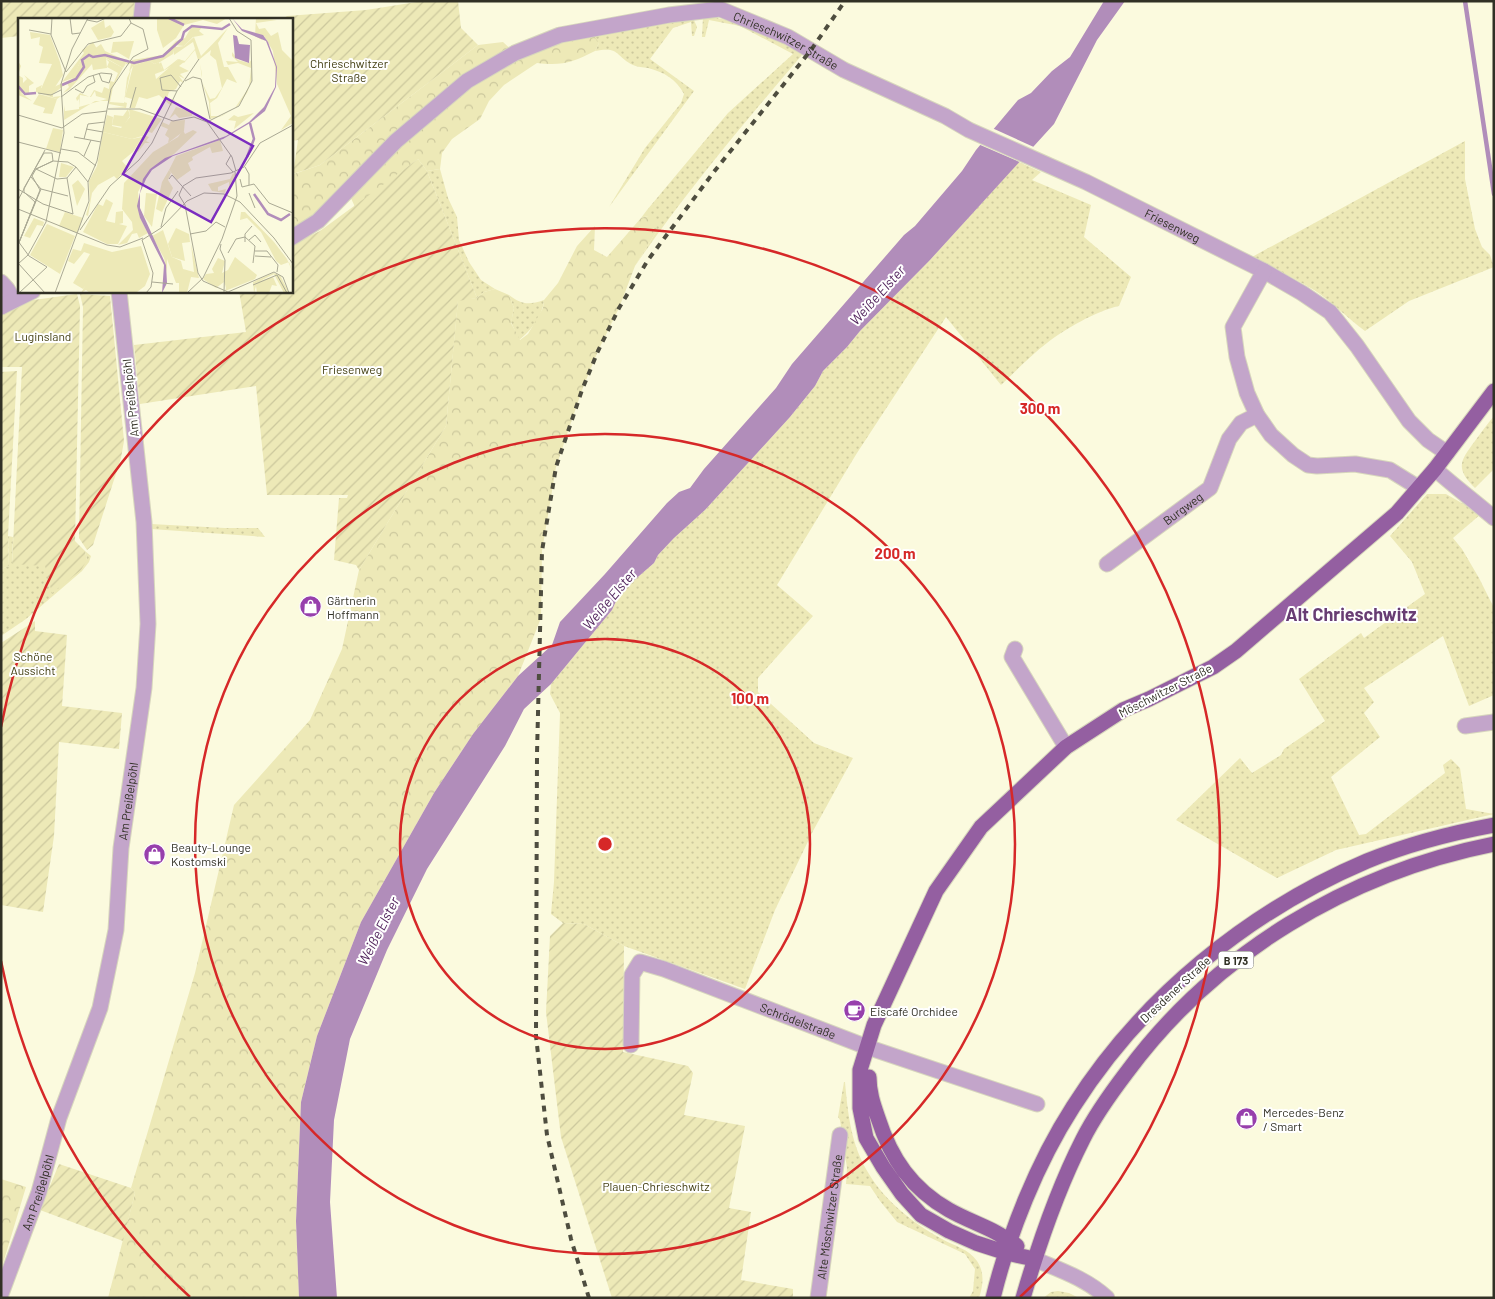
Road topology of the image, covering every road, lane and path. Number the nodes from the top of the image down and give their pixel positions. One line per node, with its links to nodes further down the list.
1 (143, 1): 3 (street)
2 (720, 5): 4 (street, Chrieschwitzer Straße); 5 (street, Chrieschwitzer Straße)
3 (141, 18)
4 (844, 70): 6 (street, Friesenweg)
5 (292, 237)
6 (1264, 271): 12 (street); 13 (street, Friesenweg)
7 (1, 282): 10 (street)
8 (31, 292): 10 (street)
9 (119, 292): 30 (street, Am Preißelpöhl)
10 (1, 307)
11 (1494, 391): 13 (main road, Möschwitzer Straße)
12 (1257, 414): 15 (street); 17 (street, Burgweg)
13 (1446, 453): 14 (main road, Möschwitzer Straße)
14 (1435, 469): 15 (main road, Möschwitzer Straße); 16 (street)
15 (1419, 488): 21 (main road, Möschwitzer Straße)
16 (1494, 518)
17 (1107, 564)
18 (1015, 649): 21 (street)
19 (1494, 722): 20 (street)
20 (1465, 726)
21 (1066, 747): 25 (main road, Möschwitzer Straße)
22 (1494, 825): 28 (main road, Dresdener Straße / B 173)
23 (1494, 844): 29 (main road, B 173)
24 (632, 1045): 25 (street, Schrödelstraße)
25 (868, 1047): 26 (street, Schrödelstraße); 28 (main road, Möschwitzer Straße)
26 (1037, 1104)
27 (840, 1135): 31 (street, Alte Möschwitzer Straße)
28 (1009, 1247): 29 (main road, Möschwitzer Straße); 32 (main road, Dresdener Straße / B 173)
29 (1034, 1259): 33 (main road, B 173); 34 (street)
30 (1, 1294)
31 (818, 1298)
32 (993, 1298)
33 (1023, 1298)
34 (1108, 1298)

